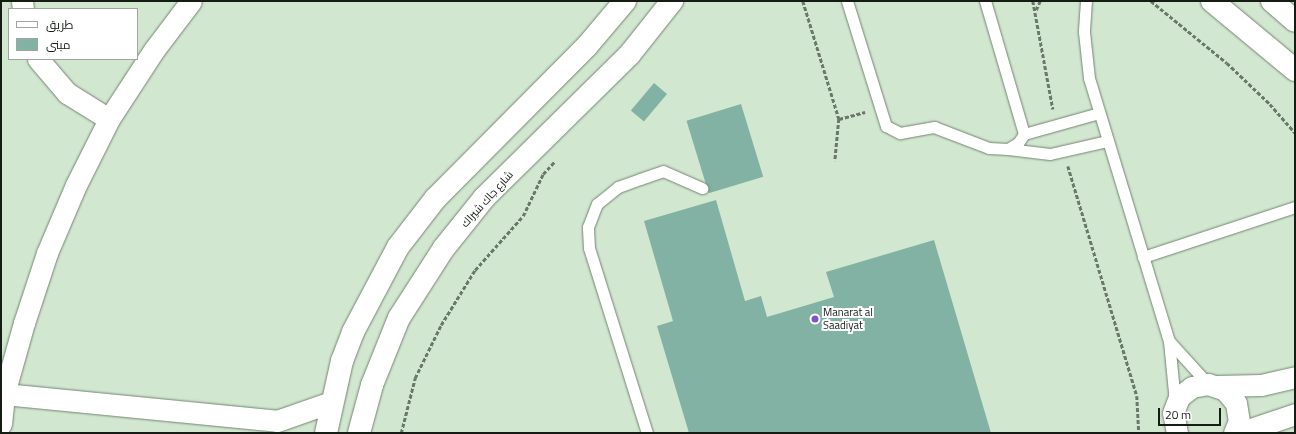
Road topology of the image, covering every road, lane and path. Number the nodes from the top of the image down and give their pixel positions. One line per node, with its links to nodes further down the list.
1 (191, 1): 18 (street)
2 (625, 1): 34 (street)
3 (672, 1): 40 (street, شارع جاك شيراك)
4 (803, 1): 17 (path)
5 (847, 1): 15 (lane)
6 (985, 1): 21 (lane)
7 (1033, 1): 12 (path)
8 (1040, 1): 12 (path)
9 (1086, 1): 16 (lane)
10 (1151, 1): 20 (path)
11 (1212, 1): 14 (street)
12 (1036, 10): 19 (path)
13 (39, 60): 18 (street)
14 (1295, 70)
15 (879, 108): 17 (path); 23 (lane)
16 (1099, 113): 19 (lane); 22 (lane)
17 (839, 119): 26 (path)
18 (109, 120): 33 (street)
19 (1056, 125): 21 (lane)
20 (1295, 133)
21 (1024, 134): 23 (lane)
22 (1108, 141): 24 (lane); 29 (lane)
23 (1008, 149): 24 (lane)
24 (1064, 152): 43 (path)
25 (559, 157): 41 (path)
26 (835, 161)
27 (702, 188): 42 (lane)
28 (1295, 207): 29 (lane)
29 (1143, 257): 30 (lane)
30 (1169, 341): 32 (lane); 35 (lane)
31 (1295, 377): 32 (street)
32 (1213, 385): 35 (street); 45 (street)
33 (4, 394): 37 (street); 38 (street)
34 (332, 402): 38 (street); 39 (street)
35 (1175, 404): 44 (street)
36 (1295, 414): 46 (street)
37 (1, 424)
38 (282, 427)
39 (326, 433)
40 (359, 433)
41 (401, 433)
42 (647, 433)
43 (1138, 433)
44 (1177, 433)
45 (1234, 433)
46 (1239, 433)

